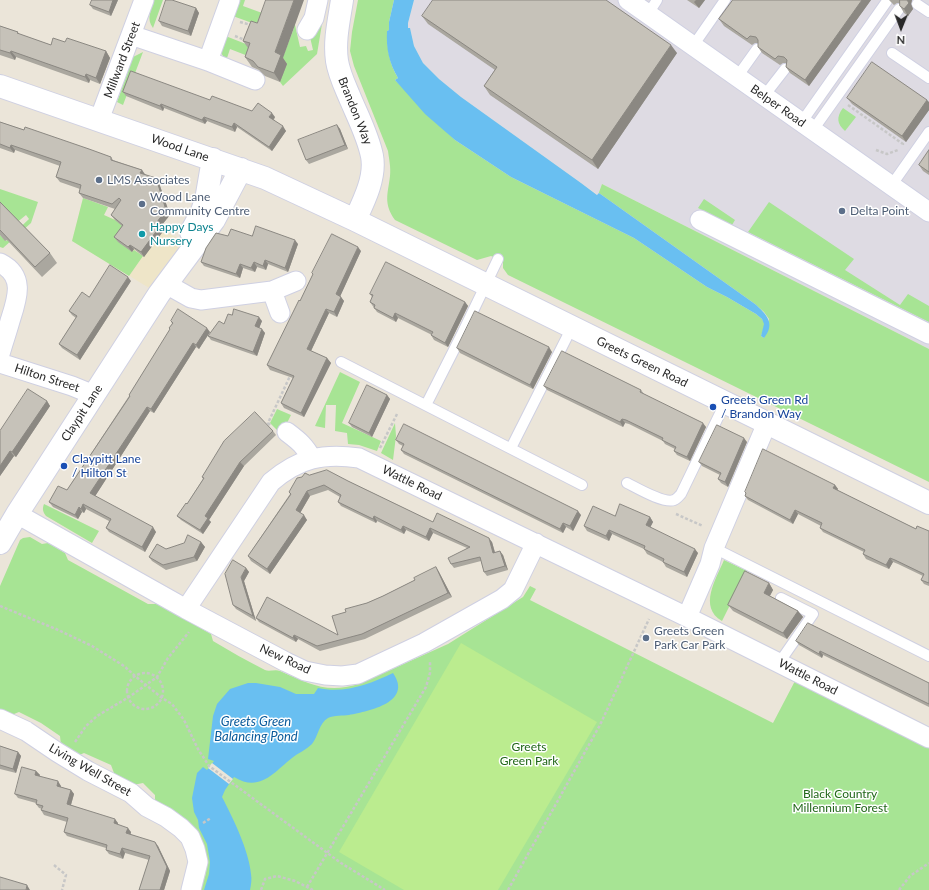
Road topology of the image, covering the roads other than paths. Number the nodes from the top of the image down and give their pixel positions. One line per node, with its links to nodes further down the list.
1 (144, 0): 13 (street, Millward Street)
2 (318, 0): 12 (street)
3 (342, 0): 31 (street, Brandon Way)
4 (725, 0): 14 (lane)
5 (630, 1): 8 (street, Belper Road)
6 (887, 1): 25 (lane)
7 (917, 4): 11 (lane)
8 (652, 7): 14 (street, Belper Road)
9 (227, 8): 17 (street)
10 (899, 9): 25 (lane)
11 (929, 12)
12 (307, 30)
13 (131, 35): 17 (street); 24 (street, Millward Street)
14 (693, 46): 19 (street, Belper Road)
15 (757, 49): 19 (lane)
16 (892, 53): 20 (lane)
17 (208, 61): 21 (street)
18 (785, 69): 23 (lane)
19 (737, 77): 23 (street, Belper Road)
20 (929, 78)
21 (255, 80)
22 (0, 86): 24 (street, Wood Lane)
23 (764, 96): 25 (street, Belper Road)
24 (99, 120): 27 (street, Wood Lane)
25 (807, 127): 29 (street, Belper Road)
26 (929, 132): 29 (lane)
27 (213, 159): 28 (street, Wood Lane); 36 (street, Claypit Lane)
28 (241, 169): 31 (street, Wood Lane); 36 (street, Claypit Lane)
29 (891, 186): 30 (street, Belper Road)
30 (929, 212)
31 (355, 220): 37 (street, Greets Green Road)
32 (700, 220): 41 (street)
33 (498, 259): 37 (lane)
34 (0, 263): 42 (street)
35 (296, 281): 38 (street)
36 (166, 284): 38 (street); 45 (street, Claypit Lane)
37 (486, 285): 40 (street, Greets Green Road); 47 (lane)
38 (272, 291): 39 (street)
39 (280, 313)
40 (572, 328): 46 (street, Greets Green Road); 50 (lane)
41 (929, 334)
42 (0, 354)
43 (341, 362): 47 (lane)
44 (0, 363): 45 (street, Hilton Street)
45 (94, 395): 55 (street, Claypit Lane)
46 (726, 403): 48 (street, Greets Green Road); 52 (lane)
47 (426, 405): 50 (lane)
48 (767, 423): 54 (street, Greets Green Road); 58 (street)
49 (280, 430): 51 (street)
50 (511, 448): 53 (lane)
51 (312, 459): 57 (street, Wattle Road); 60 (street, Wattle Road)
52 (627, 483)
53 (582, 485)
54 (929, 503)
55 (17, 514): 56 (street, Claypit Lane); 60 (street, New Road)
56 (0, 543)
57 (536, 544): 60 (street, New Road); 61 (street, Wattle Road)
58 (714, 548): 61 (street); 62 (lane)
59 (781, 598): 63 (lane)
60 (186, 609)
61 (687, 617): 63 (street, Wattle Road)
62 (929, 656)
63 (779, 663): 65 (street, Wattle Road)
64 (0, 719): 66 (street, Living Well Street)
65 (929, 738)
66 (191, 890)

